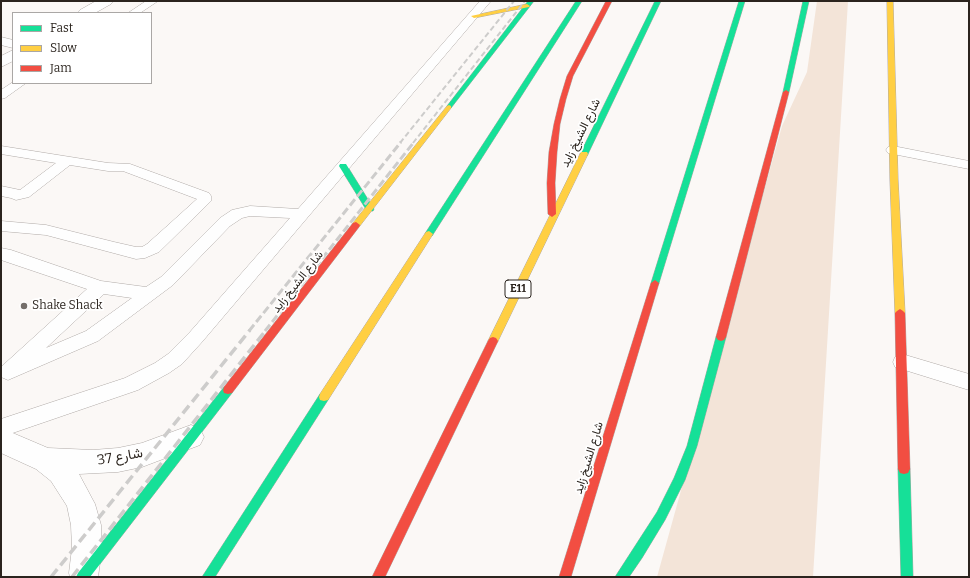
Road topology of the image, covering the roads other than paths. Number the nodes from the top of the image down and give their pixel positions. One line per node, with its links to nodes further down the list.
1 (106, 1): 11 (street)
2 (153, 1): 12 (lane)
3 (486, 1): 13 (lane)
4 (579, 1): 42 (main road)
5 (609, 1): 28 (main road)
6 (658, 1): 28 (main road, شارع الشيخ زايد / E11)
7 (742, 1): 44 (main road, شارع الشيخ زايد)
8 (806, 1): 45 (main road)
9 (890, 1): 21 (main road)
10 (529, 4): 13 (main road); 27 (main road, شارع الشيخ زايد)
11 (87, 12)
12 (135, 12)
13 (474, 16): 24 (lane)
14 (1, 41): 15 (street)
15 (12, 44)
16 (12, 56): 17 (street)
17 (1, 62)
18 (18, 84): 19 (lane)
19 (1, 95)
20 (1, 150): 22 (lane)
21 (893, 153): 23 (lane); 25 (lane); 34 (main road)
22 (67, 161): 26 (lane); 30 (lane)
23 (969, 165)
24 (343, 166): 27 (main road); 29 (lane)
25 (969, 172)
26 (1, 191)
27 (370, 210): 38 (main road, شارع الشيخ زايد)
28 (552, 218): 43 (main road, شارع الشيخ زايد / E11)
29 (298, 219): 33 (lane); 37 (lane)
30 (1, 226)
31 (1, 254): 32 (lane)
32 (100, 287): 33 (lane); 35 (lane)
33 (149, 294): 35 (lane)
34 (902, 362): 36 (lane); 46 (main road)
35 (4, 372)
36 (969, 382)
37 (1, 428)
38 (191, 437): 40 (street, شارع 37); 41 (main road, شارع الشيخ زايد)
39 (1, 440): 40 (street, شارع 37)
40 (46, 460): 41 (street, شارع 37)
41 (83, 575)
42 (208, 577)
43 (378, 577)
44 (565, 577)
45 (621, 577)
46 (907, 577)

